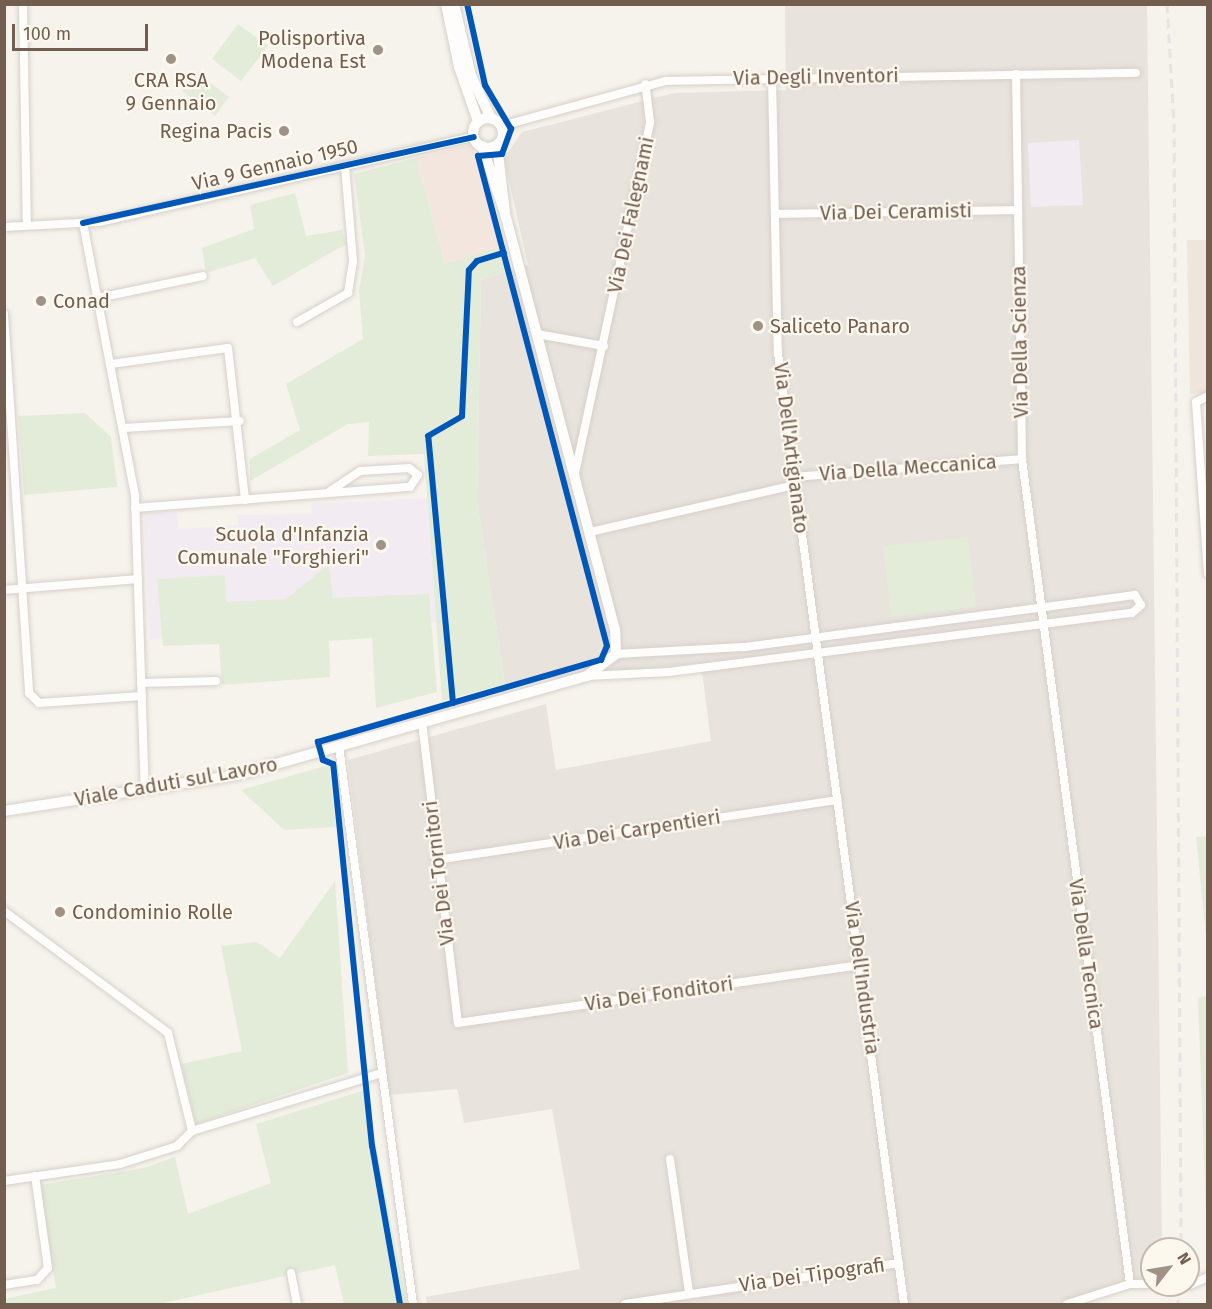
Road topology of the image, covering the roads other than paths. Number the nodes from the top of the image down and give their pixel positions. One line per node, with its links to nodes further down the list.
1 (23, 4): 19 (street)
2 (446, 4): 9 (street)
3 (454, 4): 8 (street)
4 (1136, 73): 5 (street, Via Degli Inventori)
5 (1016, 74): 6 (street, Via Degli Inventori); 15 (street, Via Della Scienza)
6 (772, 77): 7 (street, Via Degli Inventori); 17 (street, Via Dell'Artigianato)
7 (645, 84): 10 (street, Via Degli Inventori); 26 (street, Via Dei Falegnami)
8 (490, 118): 9 (street); 10 (street)
9 (478, 122): 11 (street)
10 (501, 126): 12 (street)
11 (474, 137): 13 (street); 14 (street, Via 9 Gennaio 1950)
12 (497, 145): 13 (street); 16 (street)
13 (482, 146): 16 (street)
14 (345, 166): 18 (street, Via 9 Gennaio 1950); 24 (street, Via 9 Gennaio 1950)
15 (1018, 210): 17 (street, Via Dei Ceramisti); 34 (street, Via Della Scienza)
16 (505, 213): 25 (street)
17 (775, 214): 36 (street, Via Dell'Artigianato)
18 (83, 223): 19 (street, Via 9 Gennaio 1950); 22 (street)
19 (27, 225): 20 (street, Via 9 Gennaio 1950)
20 (4, 226)
21 (202, 276): 22 (street)
22 (98, 298): 27 (street)
23 (4, 314): 28 (street)
24 (297, 322)
25 (537, 334): 26 (street); 35 (street)
26 (604, 346): 35 (street, Via Dei Falegnami)
27 (111, 364): 30 (street); 31 (street)
28 (7, 385): 32 (street)
29 (1208, 396): 41 (street)
30 (240, 421): 31 (street); 38 (street)
31 (123, 428): 39 (street)
32 (14, 453): 33 (street); 43 (street)
33 (4, 454)
34 (1022, 459): 36 (street, Via Della Meccanica); 45 (street, Via Della Scienza)
35 (574, 474): 40 (street)
36 (794, 481): 40 (street, Via Della Meccanica); 47 (street, Via Dell'Artigianato)
37 (329, 492): 37 (street); 38 (street)
38 (245, 500): 39 (street)
39 (135, 508): 42 (street)
40 (590, 532): 49 (street)
41 (1208, 574)
42 (138, 579): 43 (street); 52 (street)
43 (22, 588): 44 (street); 53 (street)
44 (4, 590)
45 (1038, 608): 46 (street); 46 (street, Viale Caduti sul Lavoro); 47 (street, Viale Caduti sul Lavoro)
46 (1041, 624): 48 (street, Viale Caduti sul Lavoro); 70 (street, Via Della Tecnica)
47 (816, 637): 48 (street); 49 (street, Viale Caduti sul Lavoro)
48 (817, 652): 50 (street, Viale Caduti sul Lavoro); 57 (street, Via Dell'Industria)
49 (616, 654): 50 (street, Viale Caduti sul Lavoro)
50 (587, 675): 54 (street, Viale Caduti sul Lavoro)
51 (216, 681): 52 (street)
52 (141, 683): 53 (street)
53 (142, 696): 56 (street)
54 (422, 722): 55 (street, Viale Caduti sul Lavoro); 59 (street, Via Dei Tornitori)
55 (339, 746): 56 (street, Viale Caduti sul Lavoro); 63 (street)
56 (145, 790): 58 (street, Viale Caduti sul Lavoro)
57 (838, 800): 59 (street, Via Dei Carpentieri); 61 (street, Via Dell'Industria)
58 (4, 811)
59 (436, 860): 62 (street, Via Dei Tornitori)
60 (4, 911): 64 (street)
61 (860, 965): 62 (street, Via Dei Fonditori); 68 (street, Via Dell'Industria)
62 (458, 1023)
63 (378, 1074): 64 (street); 75 (street)
64 (192, 1131): 66 (street)
65 (670, 1159): 73 (street)
66 (35, 1176): 67 (street); 72 (street)
67 (4, 1181)
68 (899, 1263): 73 (street, Via Dei Tipografi); 77 (street, Via Dell'Industria)
69 (291, 1273): 74 (street)
70 (1130, 1284): 71 (street); 78 (street)
71 (1140, 1284)
72 (4, 1285)
73 (689, 1293): 76 (street, Via Dei Tipografi)
74 (297, 1305)
75 (413, 1305)
76 (625, 1305)
77 (904, 1305)
78 (1067, 1305)

